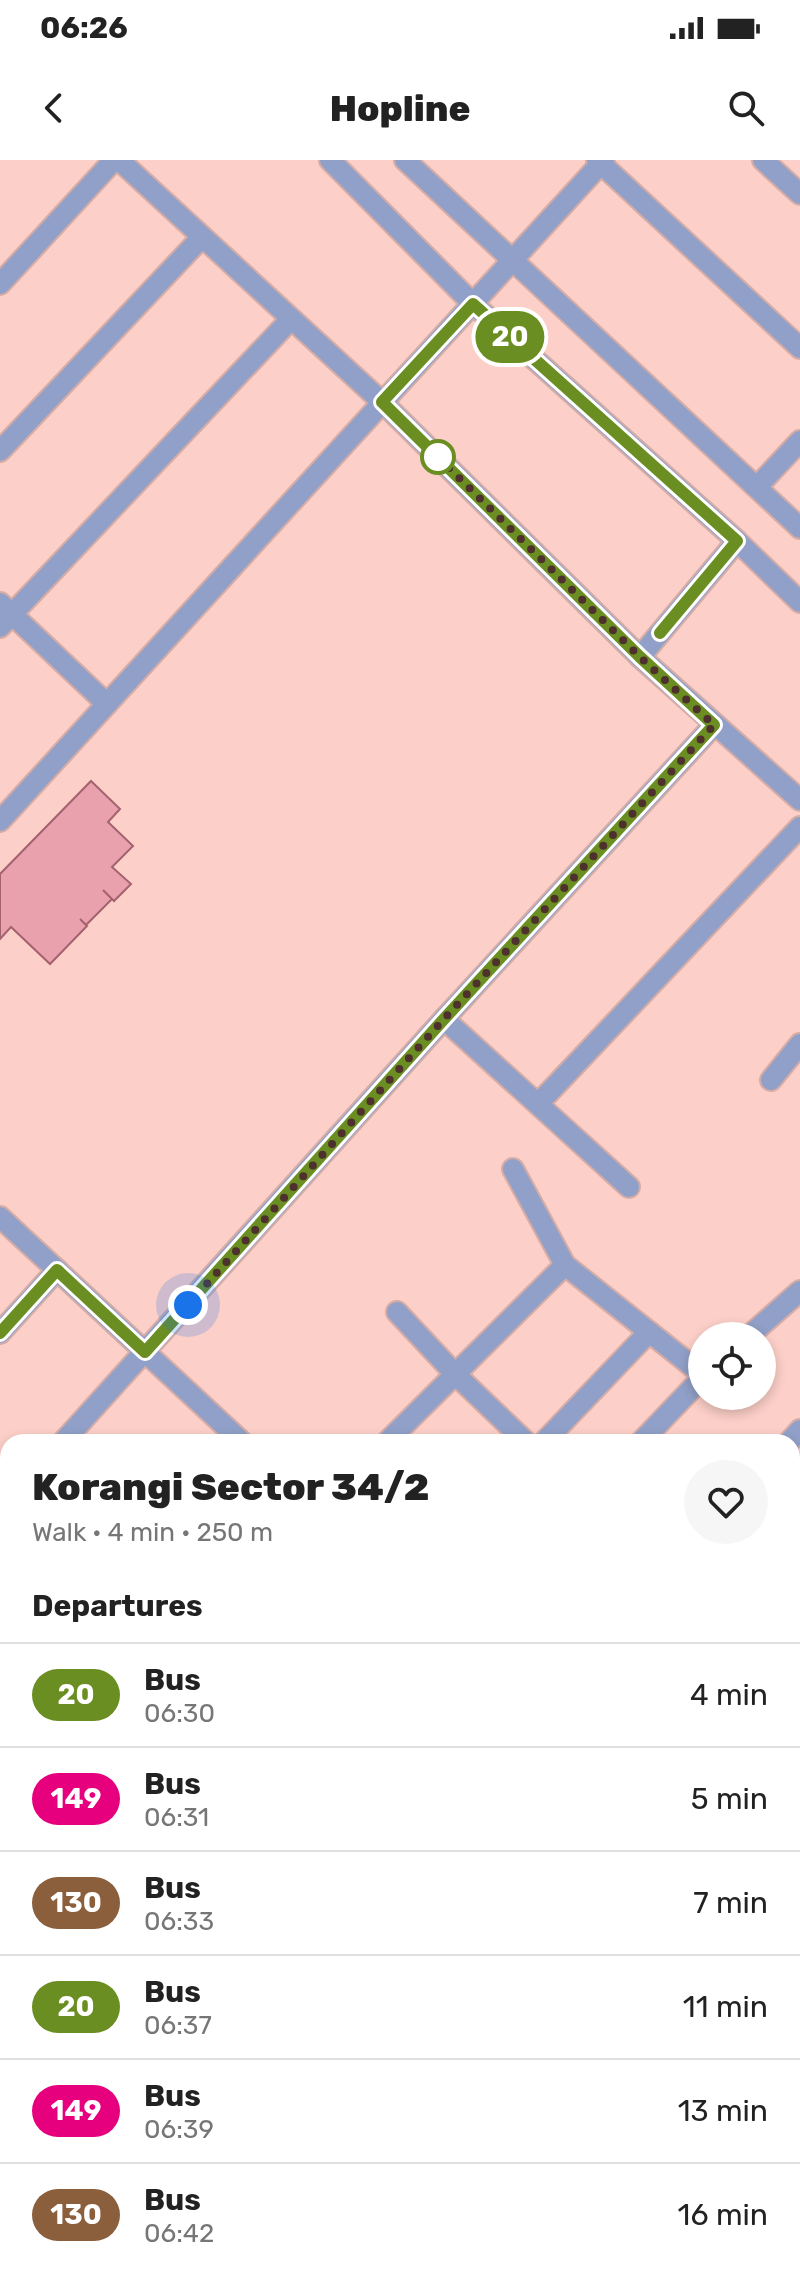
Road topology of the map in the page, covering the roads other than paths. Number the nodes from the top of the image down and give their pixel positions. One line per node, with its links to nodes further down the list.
1 (117, 160): 7 (street); 9 (street)
2 (330, 160): 10 (street)
3 (405, 160): 8 (street)
4 (763, 160): 6 (street)
5 (601, 161): 8 (street); 12 (street)
6 (800, 194)
7 (202, 237): 11 (street); 15 (street)
8 (512, 260): 10 (street); 16 (street)
9 (0, 284)
10 (473, 304): 13 (street); 18 (street)
11 (291, 319): 13 (street); 20 (street)
12 (800, 348)
13 (382, 402): 21 (street); 22 (street)
14 (800, 441): 16 (street)
15 (0, 451)
16 (757, 487): 17 (street)
17 (800, 528)
18 (737, 541): 19 (street); 21 (street)
19 (800, 602)
20 (4, 614): 22 (street)
21 (640, 657): 23 (street)
22 (107, 704): 25 (street)
23 (714, 725): 24 (street); 27 (street)
24 (800, 800)
25 (0, 821)
26 (800, 827): 30 (street)
27 (444, 1019): 30 (street); 41 (street)
28 (800, 1044): 29 (street)
29 (771, 1080)
30 (538, 1104): 32 (street)
31 (513, 1169): 34 (street)
32 (629, 1187)
33 (0, 1217): 35 (street)
34 (565, 1265): 39 (street); 43 (street)
35 (57, 1270): 40 (street); 41 (street)
36 (800, 1291): 38 (street)
37 (397, 1312): 43 (street)
38 (765, 1322)
39 (649, 1332): 42 (street); 49 (street)
40 (0, 1333)
41 (145, 1352): 45 (street); 46 (street)
42 (688, 1364)
43 (455, 1374): 47 (street); 48 (street)
44 (688, 1391): 50 (street)
45 (70, 1434)
46 (230, 1434)
47 (395, 1434)
48 (518, 1434)
49 (552, 1434)
50 (648, 1434)

